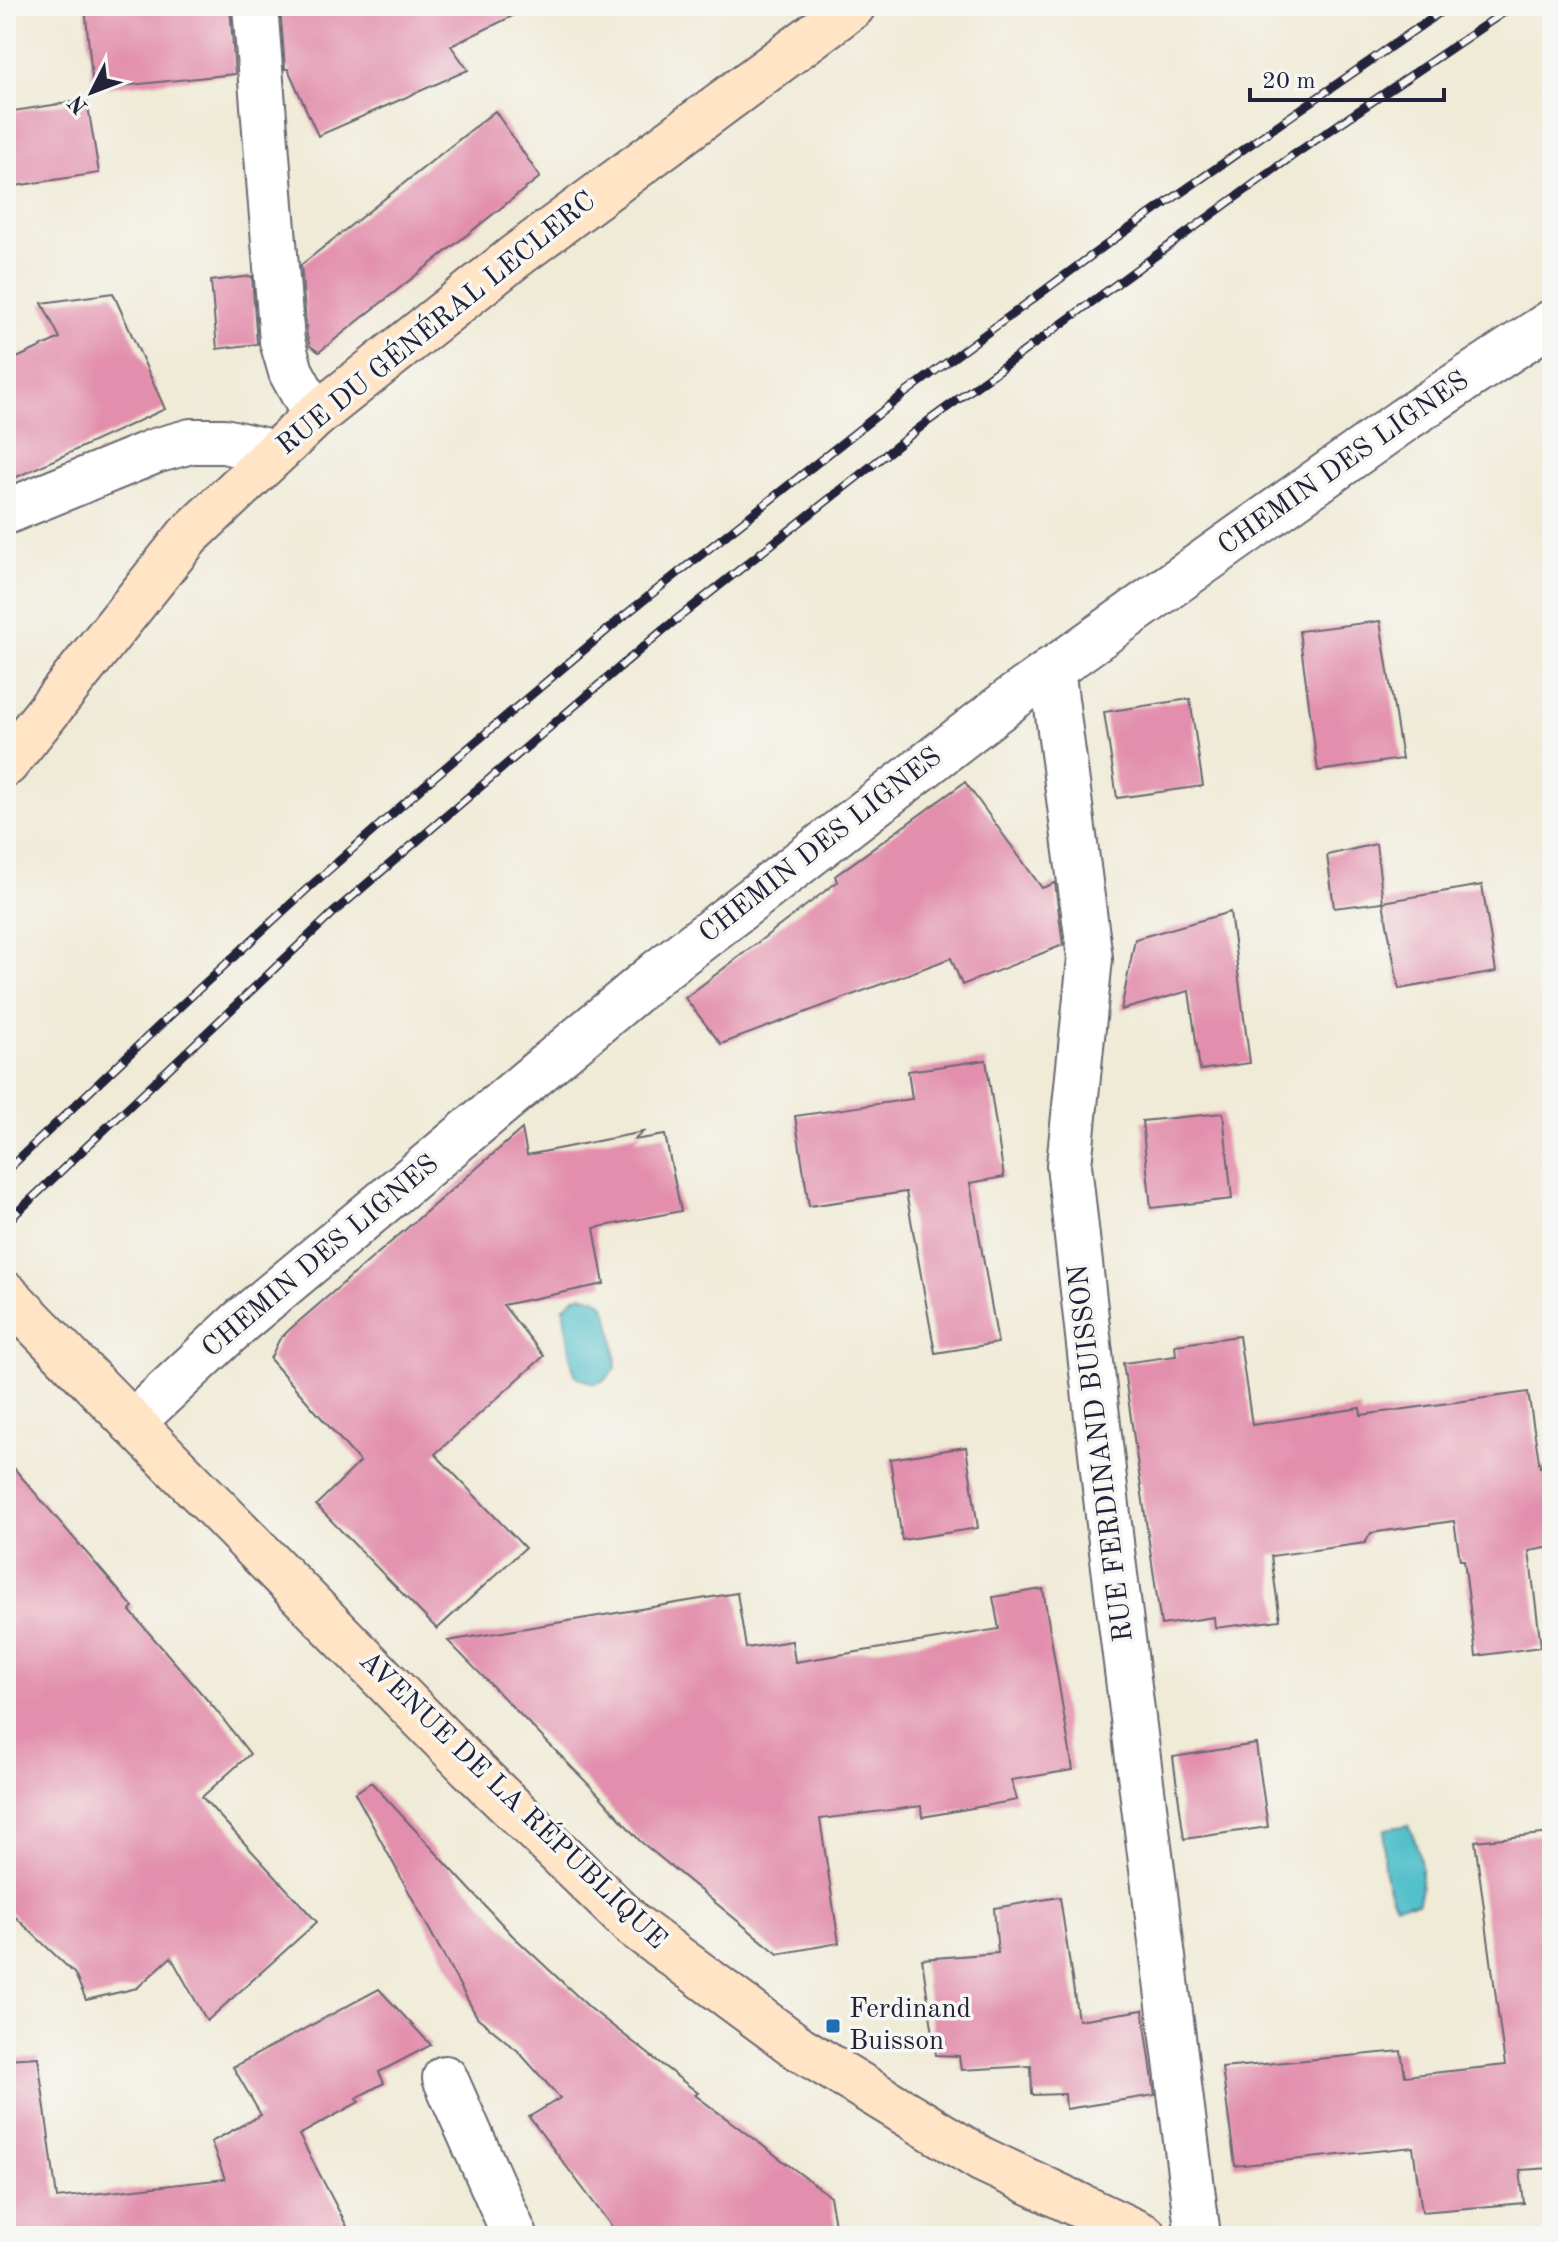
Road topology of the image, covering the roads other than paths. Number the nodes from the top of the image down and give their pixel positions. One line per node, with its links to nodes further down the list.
1 (255, 6): 4 (street)
2 (853, 6): 4 (street, RUE DU GÉNÉRAL LECLERC)
3 (1552, 322): 7 (street, CHEMIN DES LIGNES)
4 (315, 416): 5 (street, RUE DU GÉNÉRAL LECLERC)
5 (275, 453): 6 (street); 8 (street, RUE DU GÉNÉRAL LECLERC)
6 (6, 512)
7 (1052, 669): 10 (street, CHEMIN DES LIGNES); 14 (street, RUE FERDINAND BUISSON)
8 (8, 761)
9 (20, 1308): 10 (street, AVENUE DE LA RÉPUBLIQUE)
10 (132, 1423): 13 (street, AVENUE DE LA RÉPUBLIQUE)
11 (445, 2078): 12 (street)
12 (515, 2236)
13 (1144, 2236)
14 (1198, 2236)

